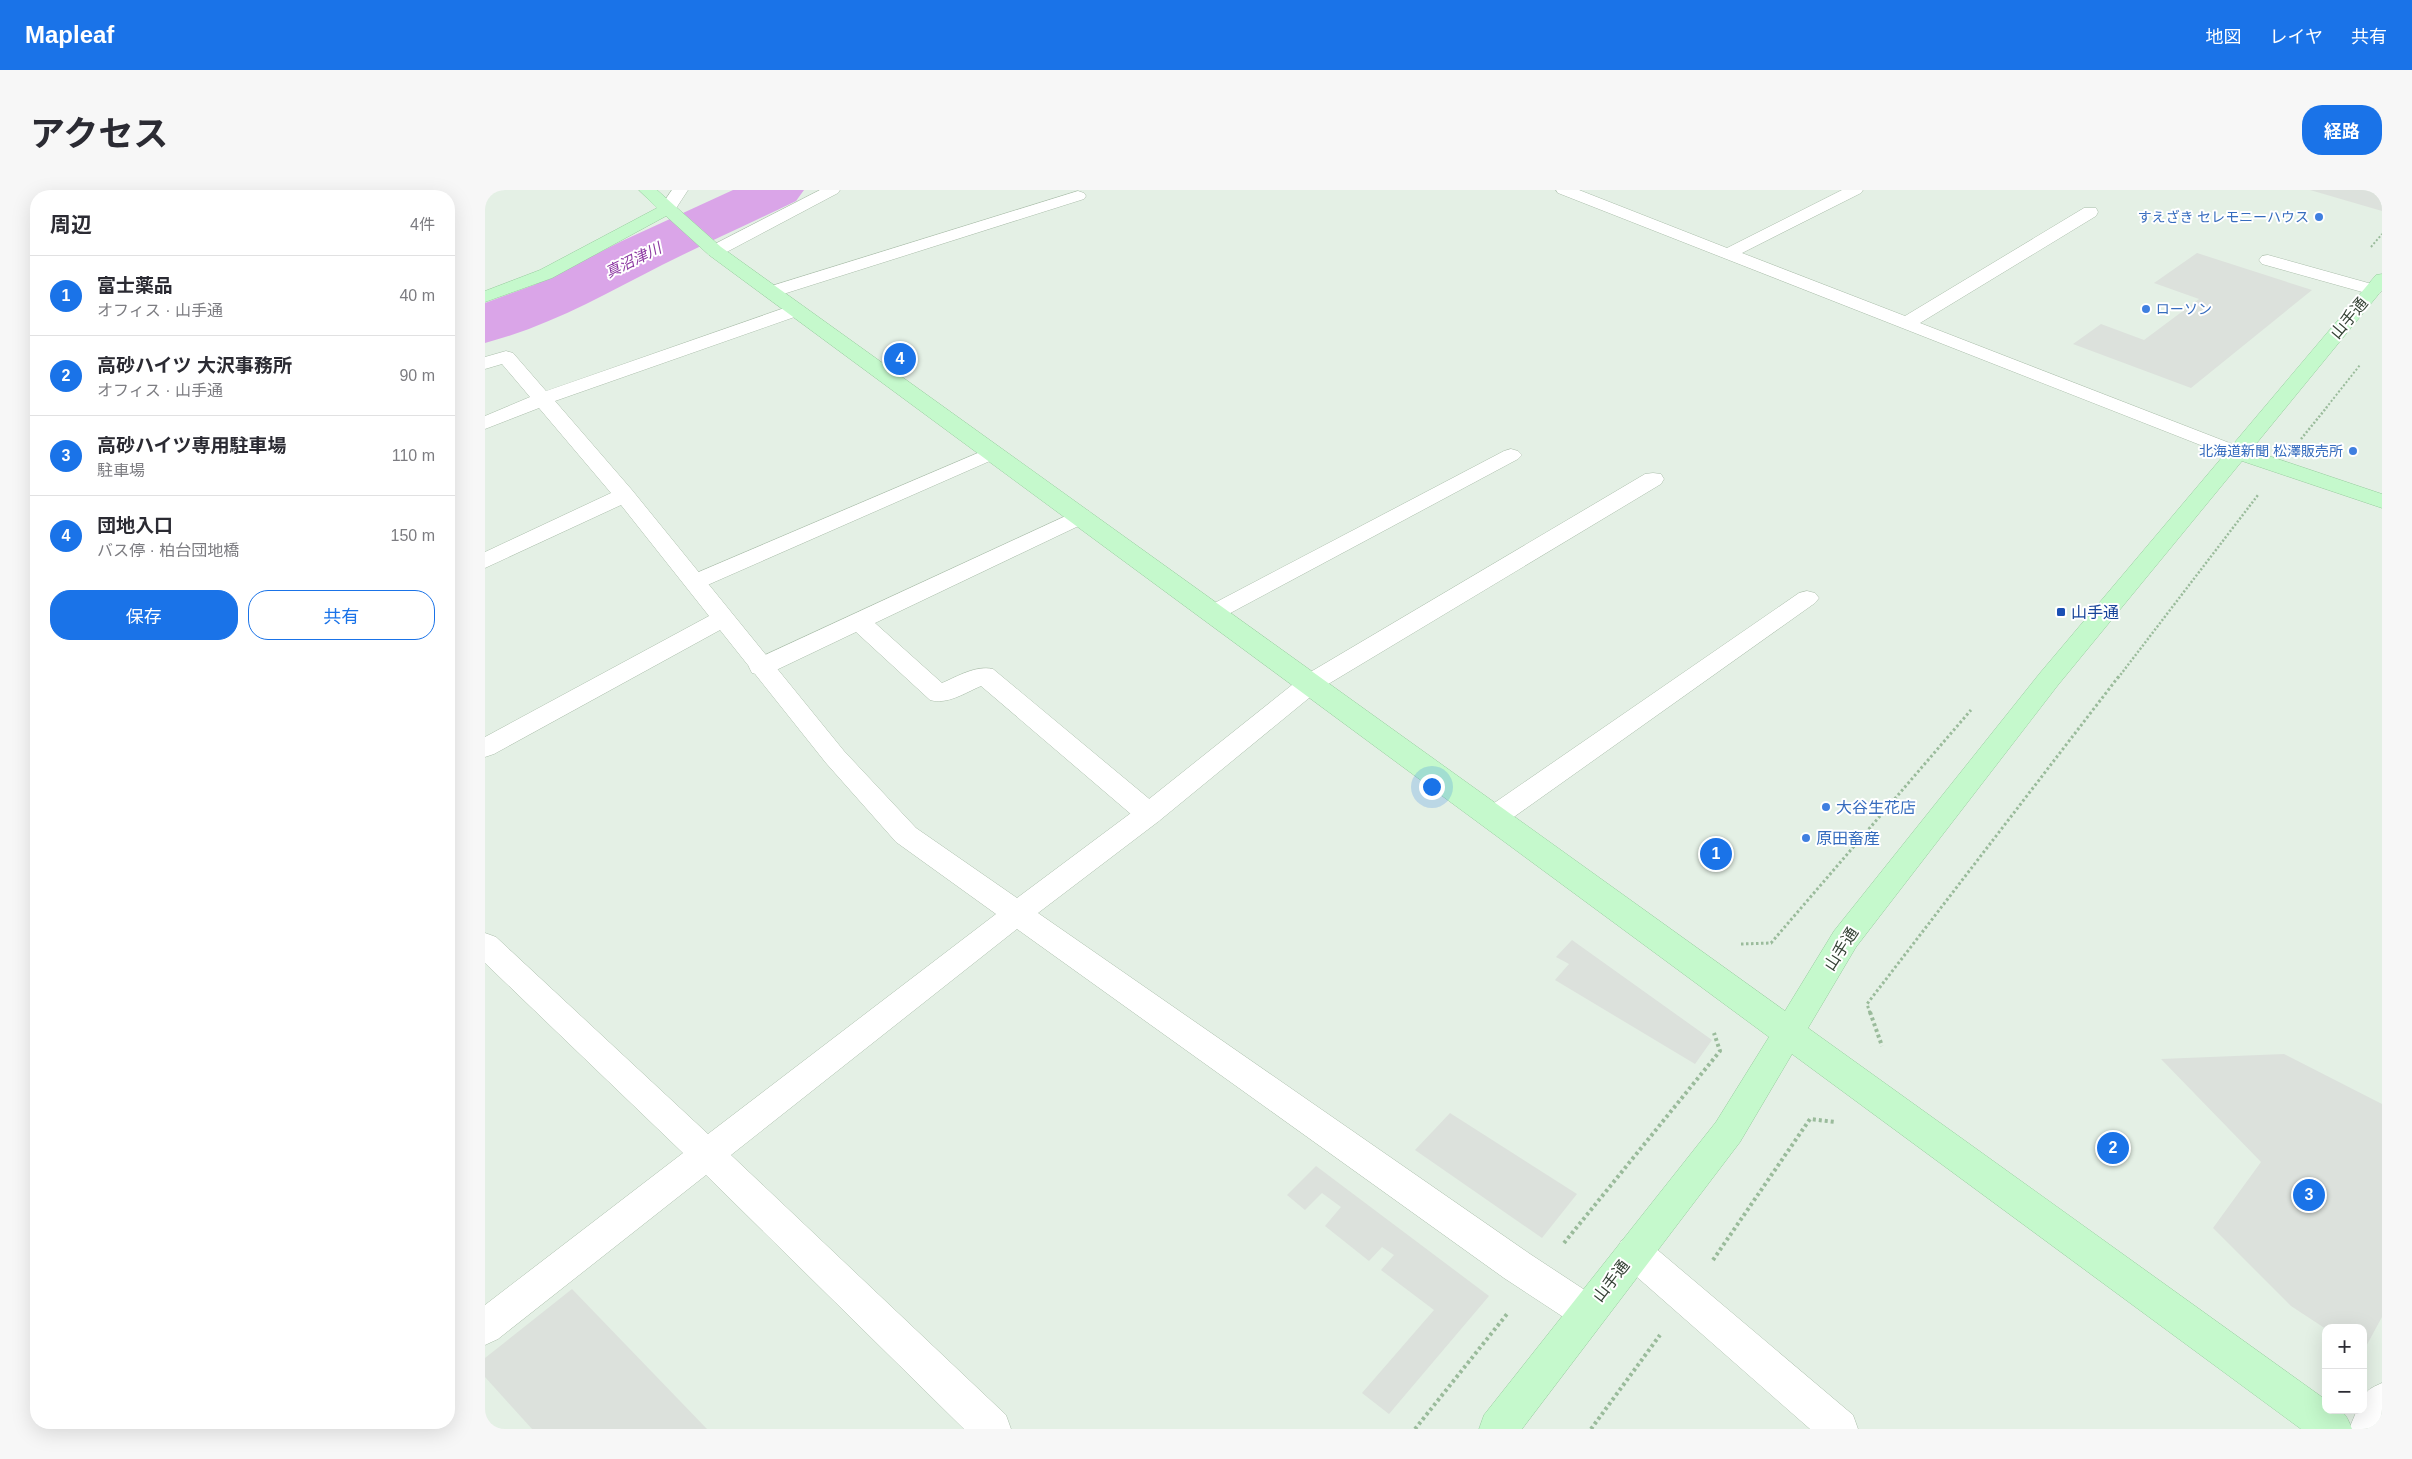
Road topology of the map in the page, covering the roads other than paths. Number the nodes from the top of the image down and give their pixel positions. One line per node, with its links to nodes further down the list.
1 (647, 190): 9 (street)
2 (680, 190): 9 (street)
3 (832, 190): 10 (street)
4 (1564, 190): 6 (street)
5 (1855, 190): 11 (street)
6 (1589, 194): 11 (street)
7 (1078, 196): 14 (street)
8 (2090, 212): 17 (street)
9 (672, 215): 10 (street); 15 (street)
10 (710, 247): 14 (street)
11 (1726, 255): 17 (street)
12 (2268, 260): 13 (street)
13 (2377, 285): 22 (street, 山手通)
14 (771, 292): 16 (street)
15 (485, 297)
16 (796, 310): 19 (street); 21 (street)
17 (1905, 324): 22 (street)
18 (485, 363): 19 (street)
19 (543, 399): 20 (street); 25 (street)
20 (485, 423)
21 (992, 453): 27 (street); 29 (street)
22 (2238, 453): 26 (street); 41 (street, 山手通)
23 (1511, 454): 31 (street)
24 (1653, 479): 35 (street)
25 (624, 495): 28 (street); 29 (street)
26 (2382, 500)
27 (1081, 516): 31 (street); 33 (street)
28 (485, 561)
29 (695, 582): 32 (street)
30 (1807, 598): 38 (street)
31 (1213, 612): 35 (street)
32 (724, 618): 34 (street); 36 (street)
33 (859, 621): 34 (street); 37 (street)
34 (761, 667): 39 (street)
35 (1311, 683): 37 (street); 38 (street)
36 (485, 748)
37 (1149, 814): 39 (street)
38 (1494, 817): 41 (street)
39 (1016, 914): 42 (street); 44 (street)
40 (485, 945): 42 (street)
41 (1788, 1034): 43 (street, 山手通); 50 (street)
42 (708, 1155): 45 (street); 47 (street)
43 (1634, 1252): 44 (street, 山手通); 49 (street)
44 (1587, 1312): 48 (street, 山手通)
45 (485, 1326)
46 (2382, 1402): 51 (street)
47 (992, 1429)
48 (1498, 1429)
49 (1839, 1429)
50 (2333, 1429)
51 (2368, 1429)

